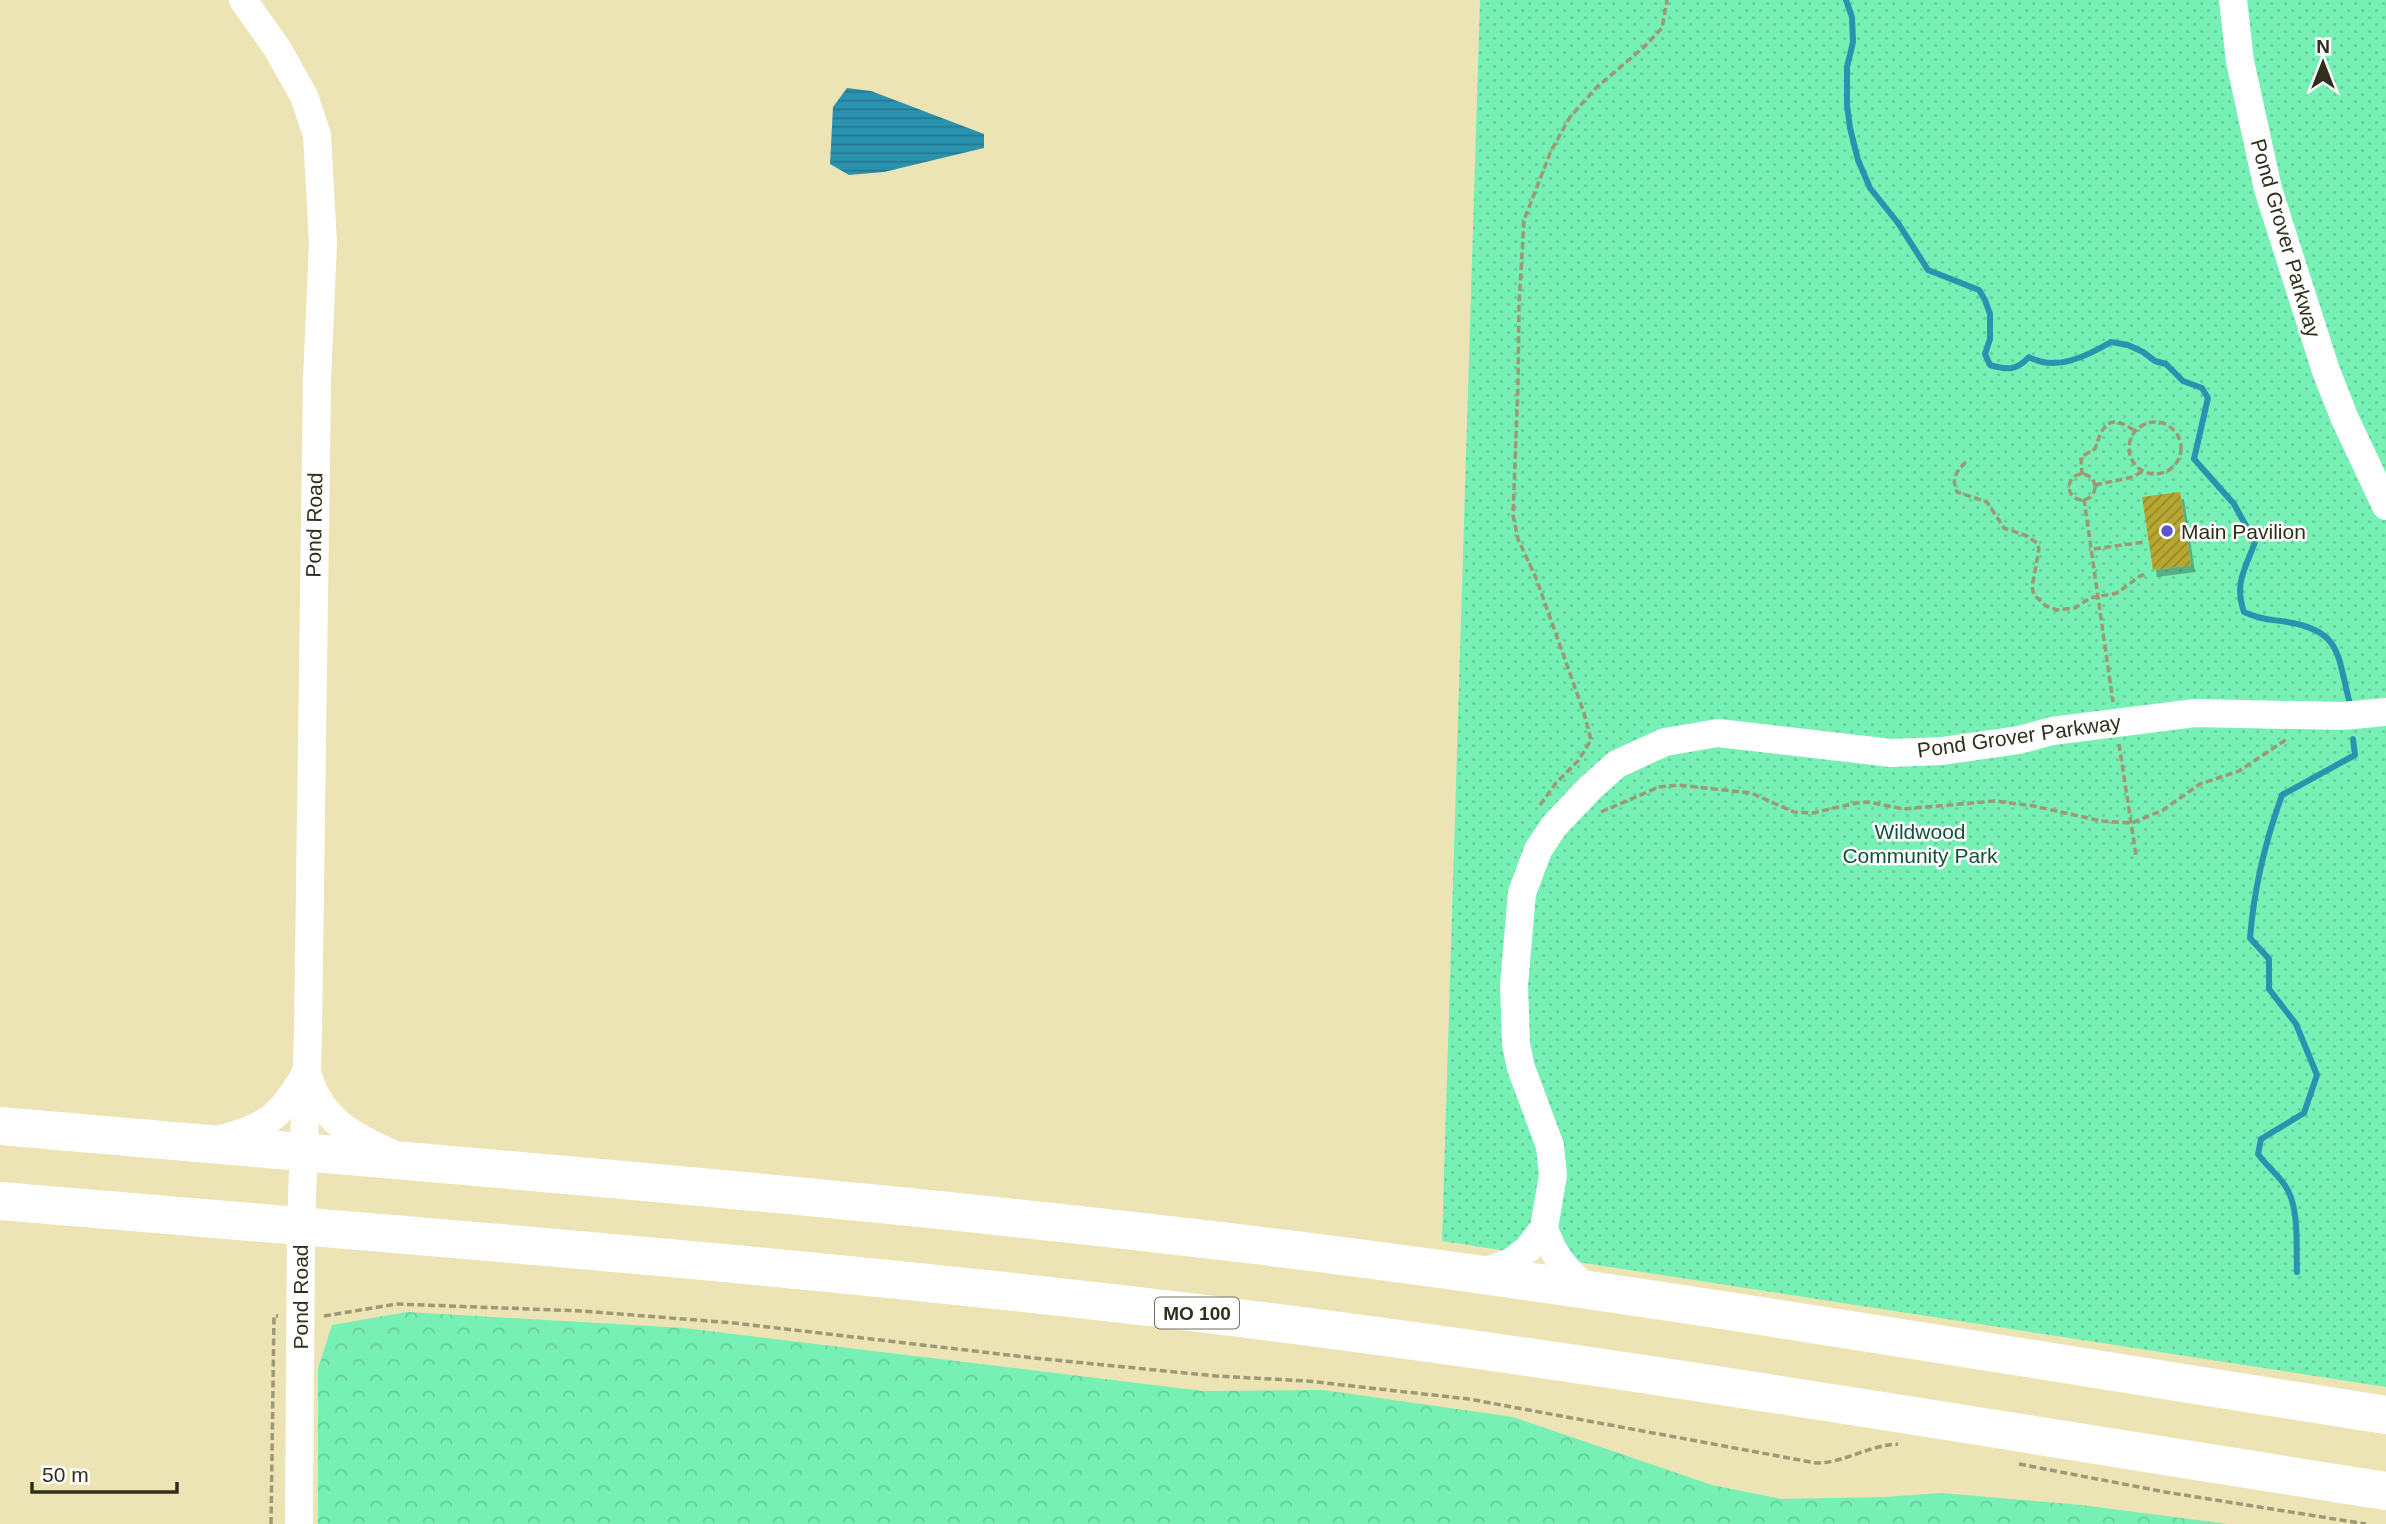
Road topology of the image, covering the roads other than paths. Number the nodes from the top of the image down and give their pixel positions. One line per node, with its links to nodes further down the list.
1 (243, 0): 5 (street, Pond Road)
2 (2233, 0): 3 (street, Pond Grover Parkway)
3 (2386, 506)
4 (2386, 712): 12 (street, Pond Grover Parkway)
5 (307, 1071): 7 (street); 8 (street, Pond Road); 9 (street, Pond Road)
6 (0, 1126): 7 (highway)
7 (201, 1143): 8 (highway)
8 (305, 1153): 9 (highway); 11 (street, Pond Road)
9 (412, 1162): 13 (highway)
10 (0, 1201): 11 (highway, MO 100)
11 (300, 1227): 16 (highway, MO 100); 17 (street, Pond Road)
12 (1544, 1228): 13 (street); 14 (street)
13 (1476, 1275): 14 (highway)
14 (1590, 1292): 15 (highway)
15 (2386, 1415)
16 (2386, 1491)
17 (299, 1524)

